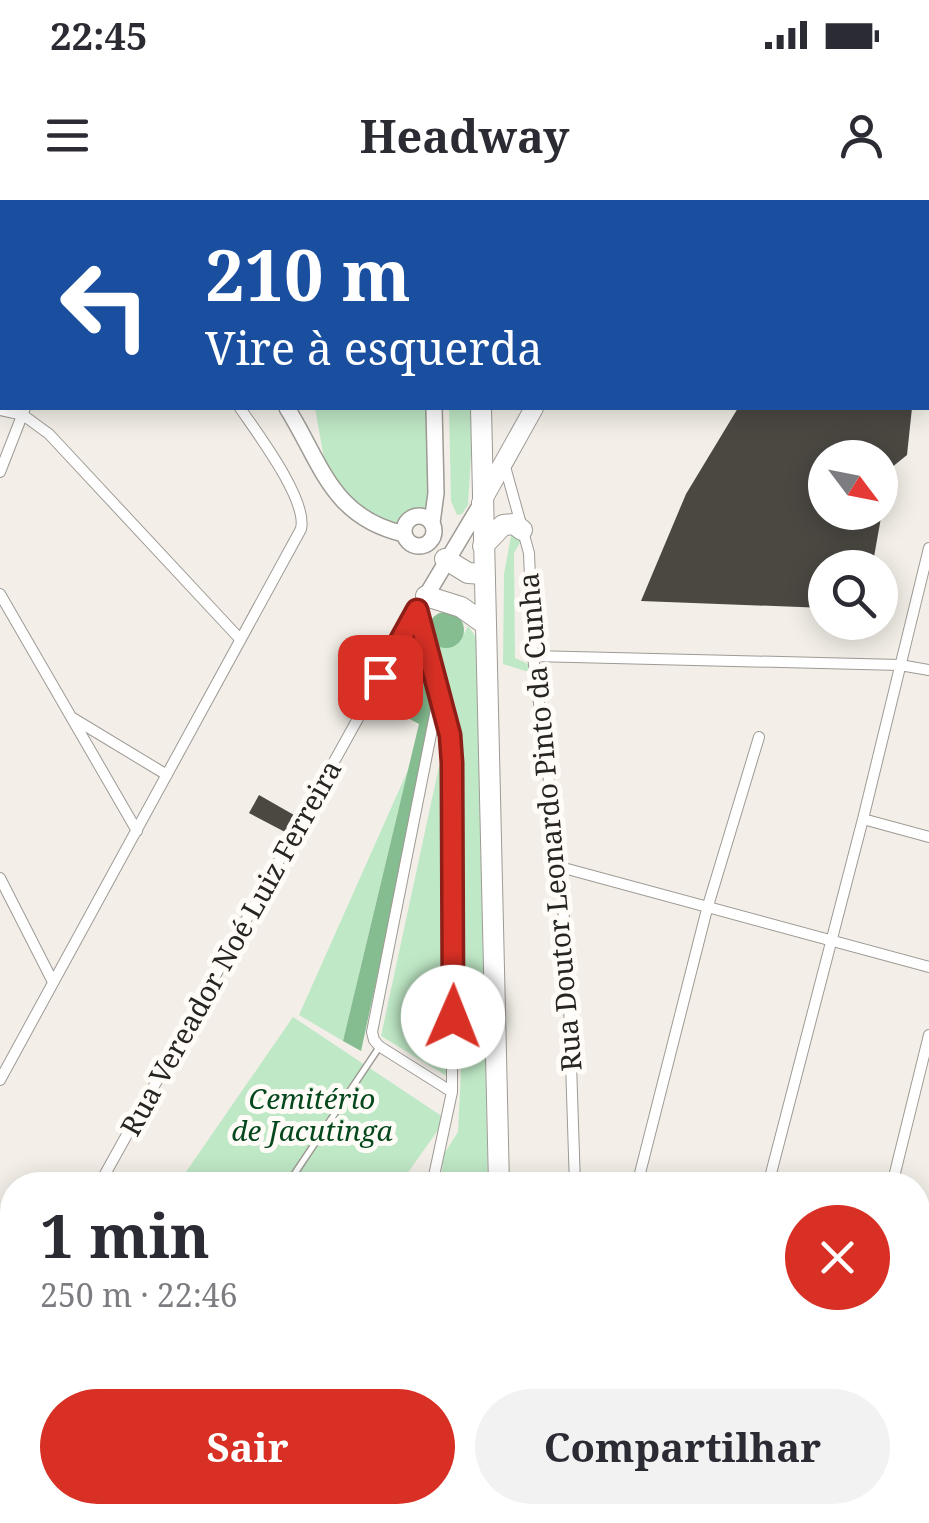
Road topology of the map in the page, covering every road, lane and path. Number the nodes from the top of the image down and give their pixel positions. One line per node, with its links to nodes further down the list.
1 (0, 410): 6 (street)
2 (241, 410): 22 (street)
3 (434, 410): 13 (street)
4 (481, 410): 10 (highway)
5 (533, 410): 8 (main road)
6 (24, 411): 9 (street); 22 (street)
7 (293, 412): 14 (street)
8 (504, 463): 10 (main road); 12 (street, Rua Doutor Leonardo Pinto da Cunha)
9 (0, 472)
10 (481, 504): 11 (street, Rua Vereador Noé Luiz Ferreira); 15 (highway)
11 (464, 528): 13 (street); 17 (street, Rua Vereador Noé Luiz Ferreira)
12 (522, 530): 15 (highway); 23 (street, Rua Doutor Leonardo Pinto da Cunha)
13 (431, 533): 14 (street); 14 (street); 17 (street)
14 (404, 534)
15 (483, 546): 18 (highway)
16 (929, 548): 24 (street)
17 (445, 559): 18 (highway); 20 (street, Rua Vereador Noé Luiz Ferreira)
18 (484, 574): 21 (highway)
19 (0, 594): 27 (street)
20 (422, 603): 21 (highway); 26 (street); 43 (street, Rua Vereador Noé Luiz Ferreira)
21 (485, 624): 46 (highway)
22 (240, 639): 29 (street)
23 (533, 656): 24 (street); 33 (street, Rua Doutor Leonardo Pinto da Cunha)
24 (900, 664): 25 (street); 30 (street)
25 (929, 670)
26 (438, 698): 40 (street); 42 (street)
27 (71, 716): 29 (street); 31 (street)
28 (759, 737): 35 (street)
29 (167, 774): 31 (street)
30 (864, 819): 32 (street); 36 (street)
31 (136, 830): 38 (street)
32 (929, 837)
33 (560, 867): 35 (street); 47 (street, Rua Doutor Leonardo Pinto da Cunha)
34 (0, 878): 38 (street)
35 (708, 908): 36 (street); 48 (street)
36 (830, 939): 37 (street); 49 (street)
37 (929, 967)
38 (53, 982): 41 (street)
39 (929, 1035): 50 (street)
40 (380, 1046): 42 (street); 44 (lane)
41 (0, 1080)
42 (452, 1092): 45 (street)
43 (106, 1172)
44 (297, 1172)
45 (433, 1172)
46 (499, 1172)
47 (575, 1172)
48 (640, 1172)
49 (771, 1172)
50 (895, 1172)

